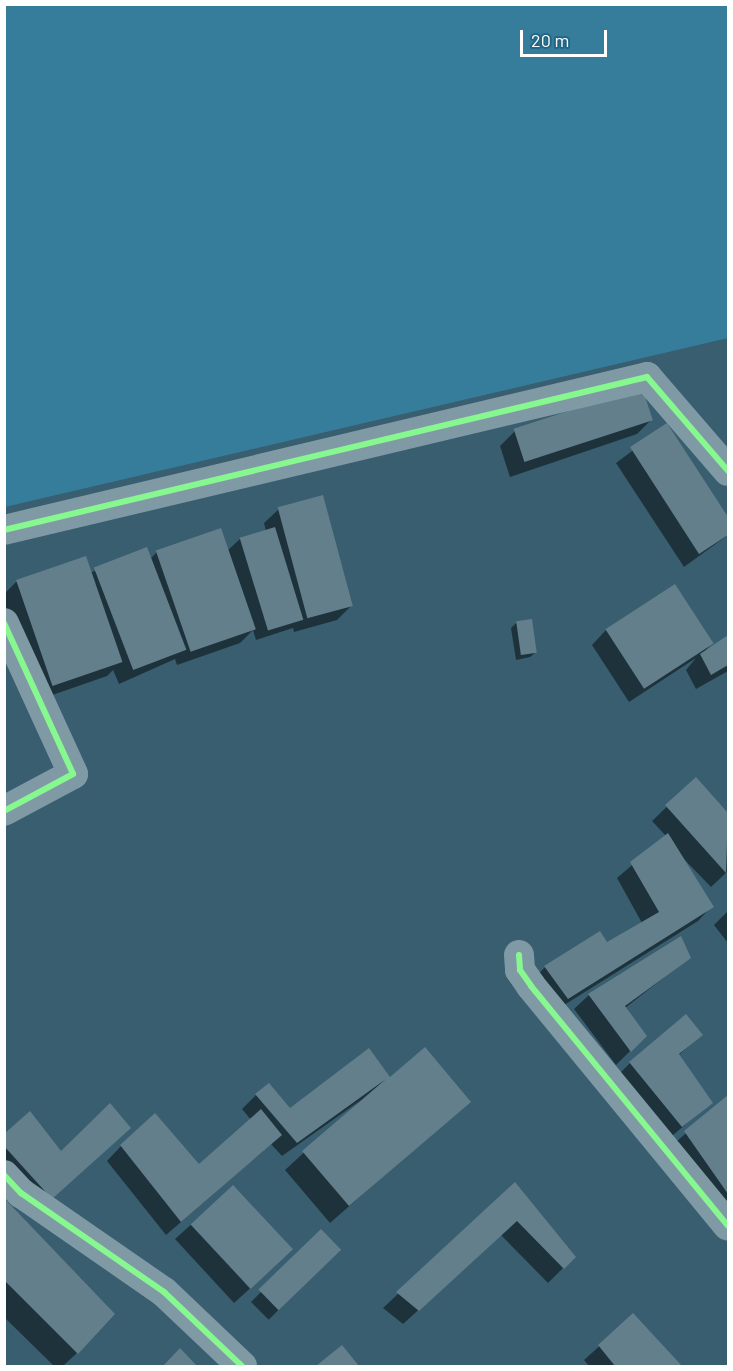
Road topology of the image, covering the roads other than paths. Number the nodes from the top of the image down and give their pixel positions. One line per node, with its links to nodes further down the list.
1 (729, 471): 2 (street)
2 (4, 530)
3 (4, 623): 4 (street)
4 (4, 811)
5 (519, 955): 7 (street)
6 (4, 1175): 8 (street)
7 (729, 1226)
8 (242, 1366)

